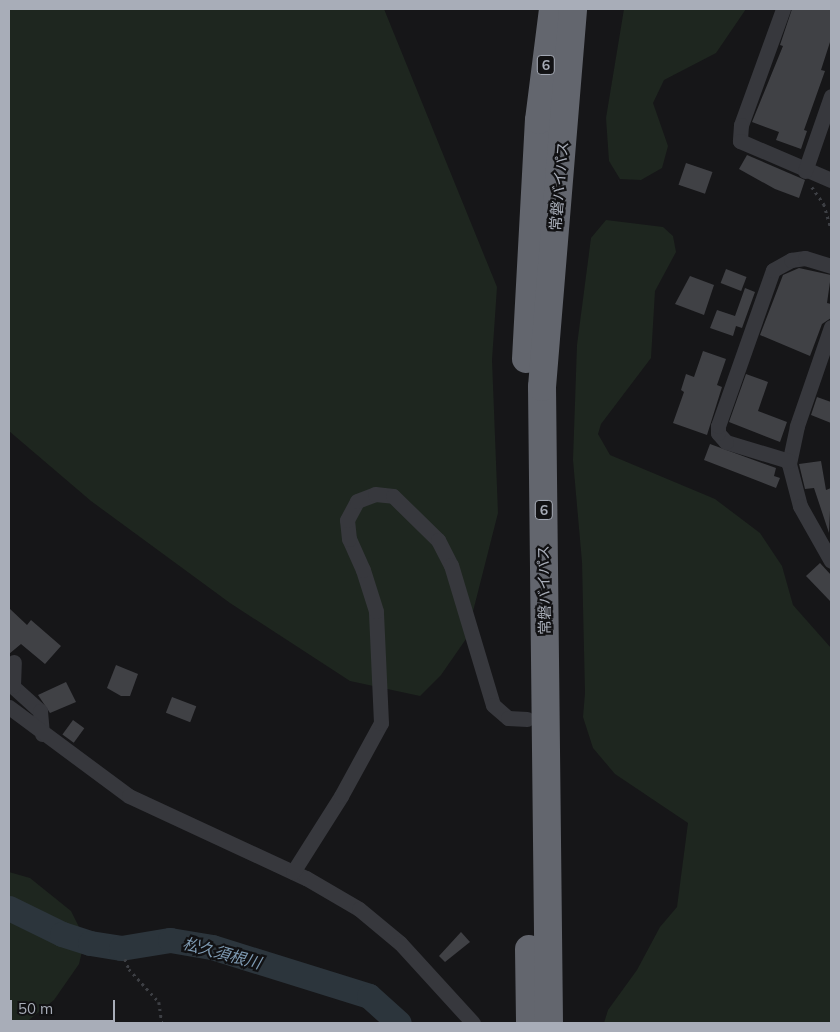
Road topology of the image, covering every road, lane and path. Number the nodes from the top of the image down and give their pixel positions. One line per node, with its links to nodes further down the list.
1 (553, 9): 17 (highway, 常磐バイパス / 6)
2 (573, 9): 5 (highway, 常磐バイパス / 6)
3 (584, 9): 5 (highway)
4 (783, 9): 7 (street)
5 (570, 58): 21 (highway, 常磐バイパス / 6)
6 (831, 96): 7 (street)
7 (810, 173): 8 (street); 9 (path)
8 (831, 180)
9 (831, 229)
10 (831, 266): 12 (street)
11 (831, 327): 12 (street)
12 (789, 461): 13 (street)
13 (831, 561)
14 (14, 662): 15 (street)
15 (11, 684): 18 (street)
16 (9, 707): 18 (street)
17 (527, 719): 19 (street); 21 (highway, 常磐バイパス / 6)
18 (42, 734): 19 (street)
19 (293, 872): 23 (street)
20 (125, 959): 22 (path)
21 (539, 962): 24 (highway, 常磐バイパス / 6); 25 (highway, 常磐バイパス / 6)
22 (162, 1023)
23 (473, 1023)
24 (530, 1023)
25 (549, 1023)

